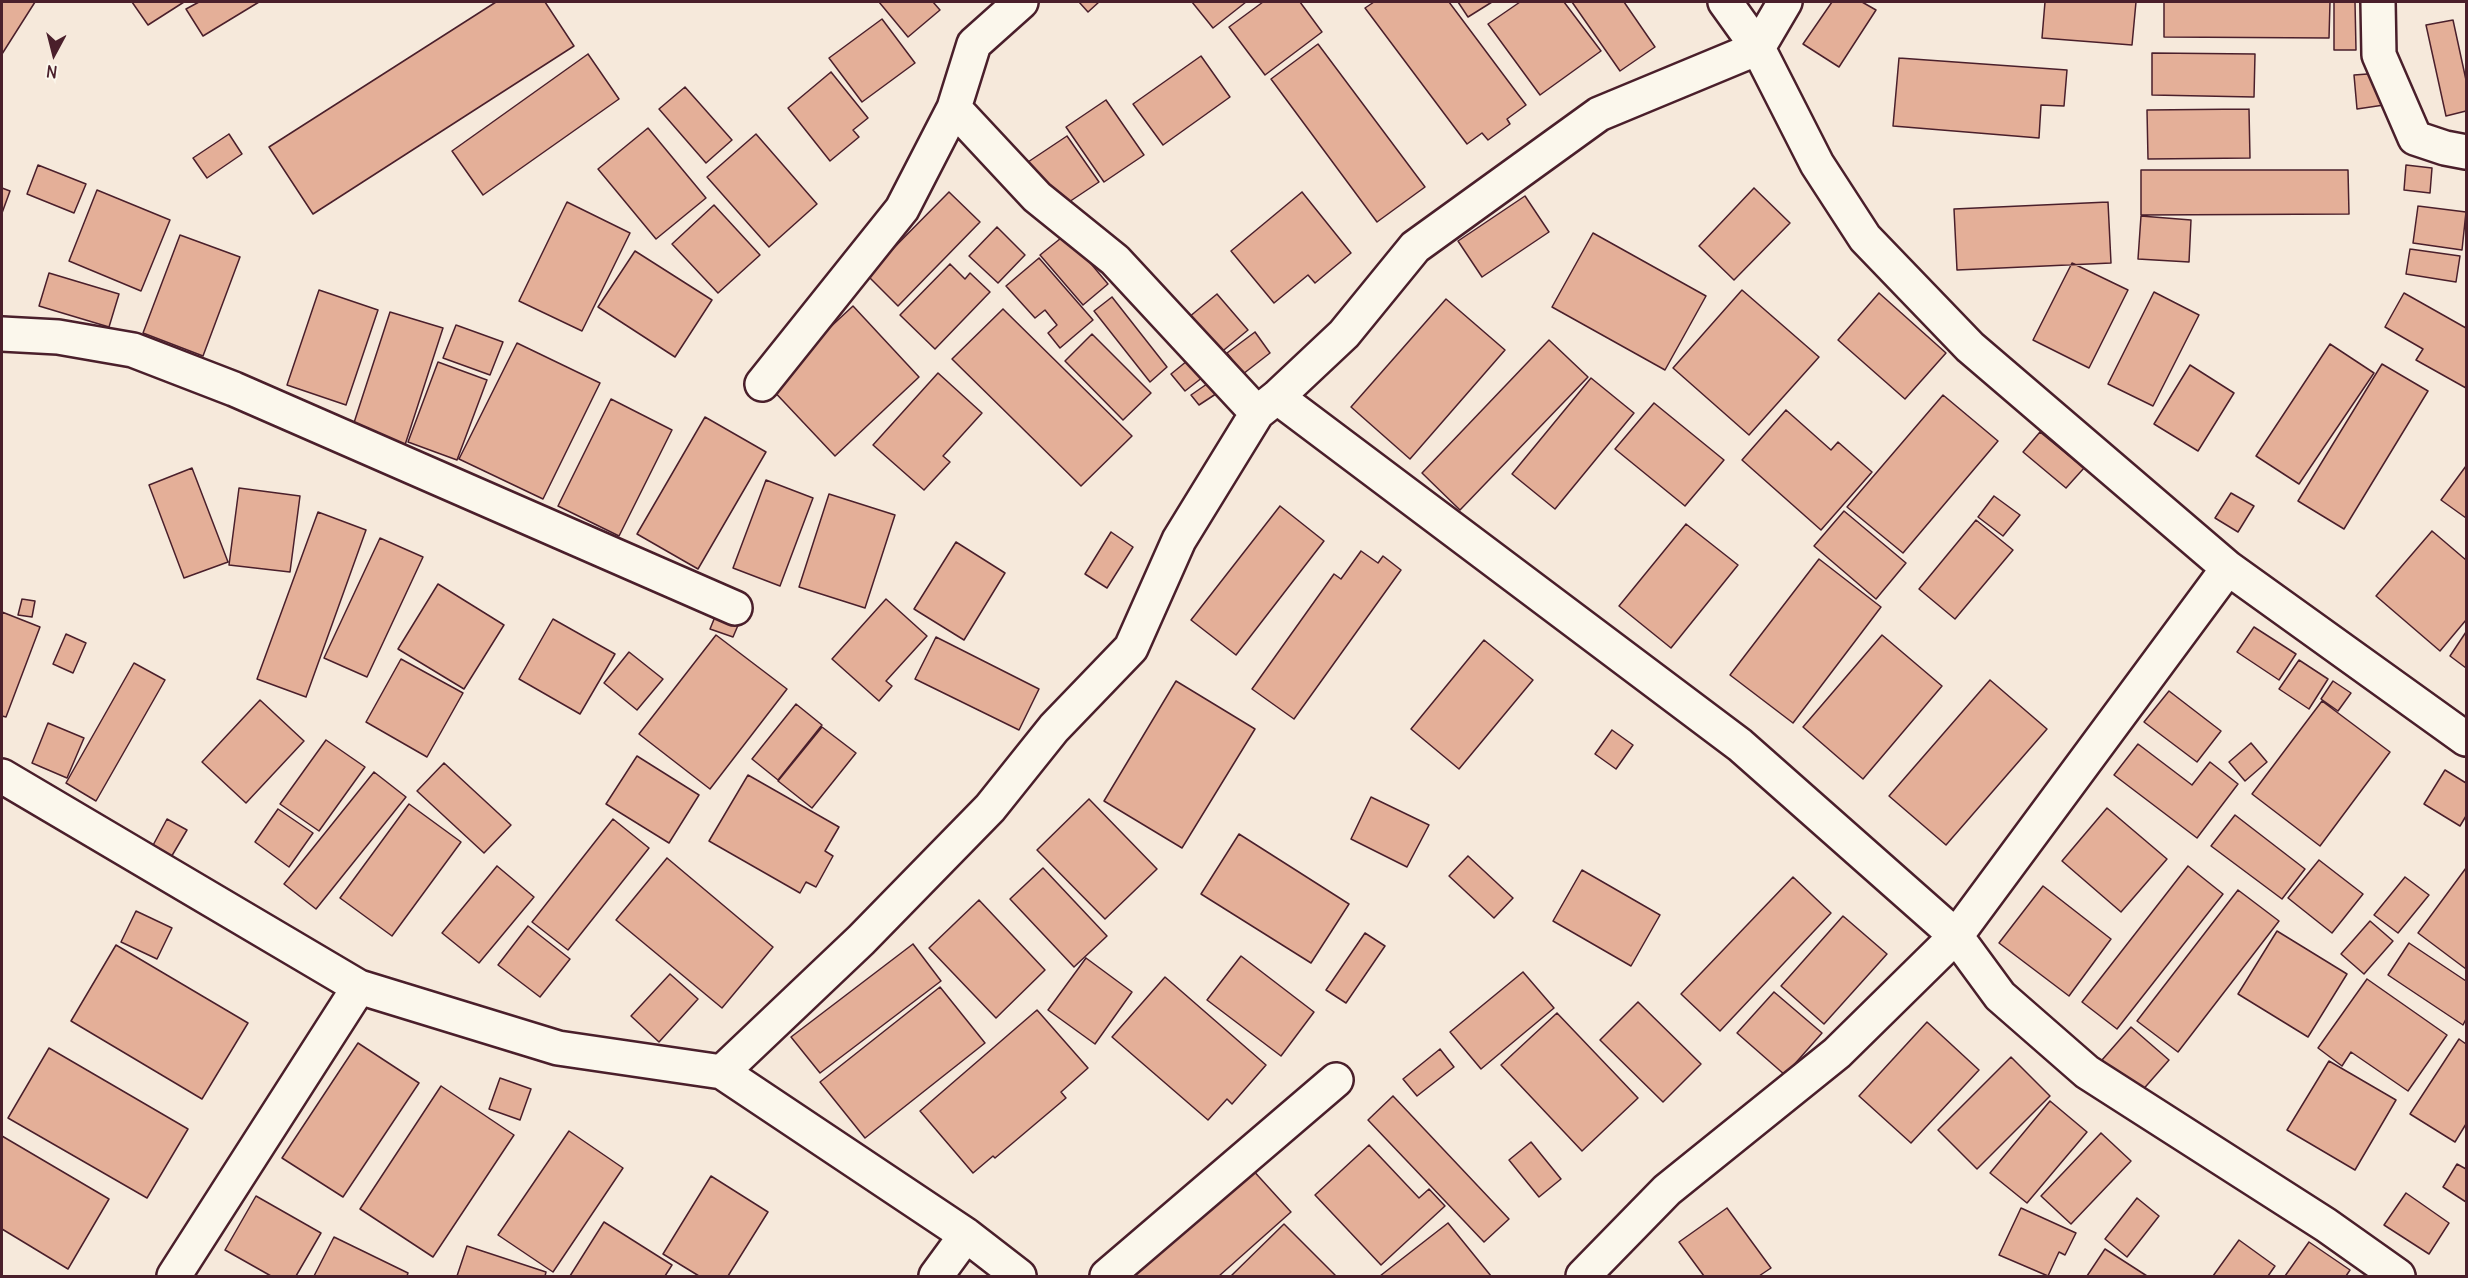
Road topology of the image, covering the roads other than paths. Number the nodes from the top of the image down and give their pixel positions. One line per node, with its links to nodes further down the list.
1 (1021, 2): 6 (street)
2 (1725, 2): 5 (street)
3 (1785, 2): 5 (street)
4 (2378, 2): 7 (street)
5 (1758, 48): 10 (street); 11 (street)
6 (954, 108): 9 (street); 10 (street)
7 (2466, 152)
8 (2, 334): 12 (street)
9 (762, 384)
10 (1267, 405): 15 (street); 17 (street)
11 (2228, 568): 13 (street); 15 (street)
12 (735, 608)
13 (2466, 739)
14 (2, 776): 16 (street)
15 (1956, 936): 24 (street); 25 (street)
16 (359, 987): 17 (street); 20 (street)
17 (722, 1072): 19 (street)
18 (1336, 1080): 23 (street)
19 (966, 1235): 21 (street); 22 (street)
20 (174, 1276)
21 (936, 1276)
22 (1019, 1276)
23 (1107, 1276)
24 (1583, 1276)
25 (2398, 1276)

